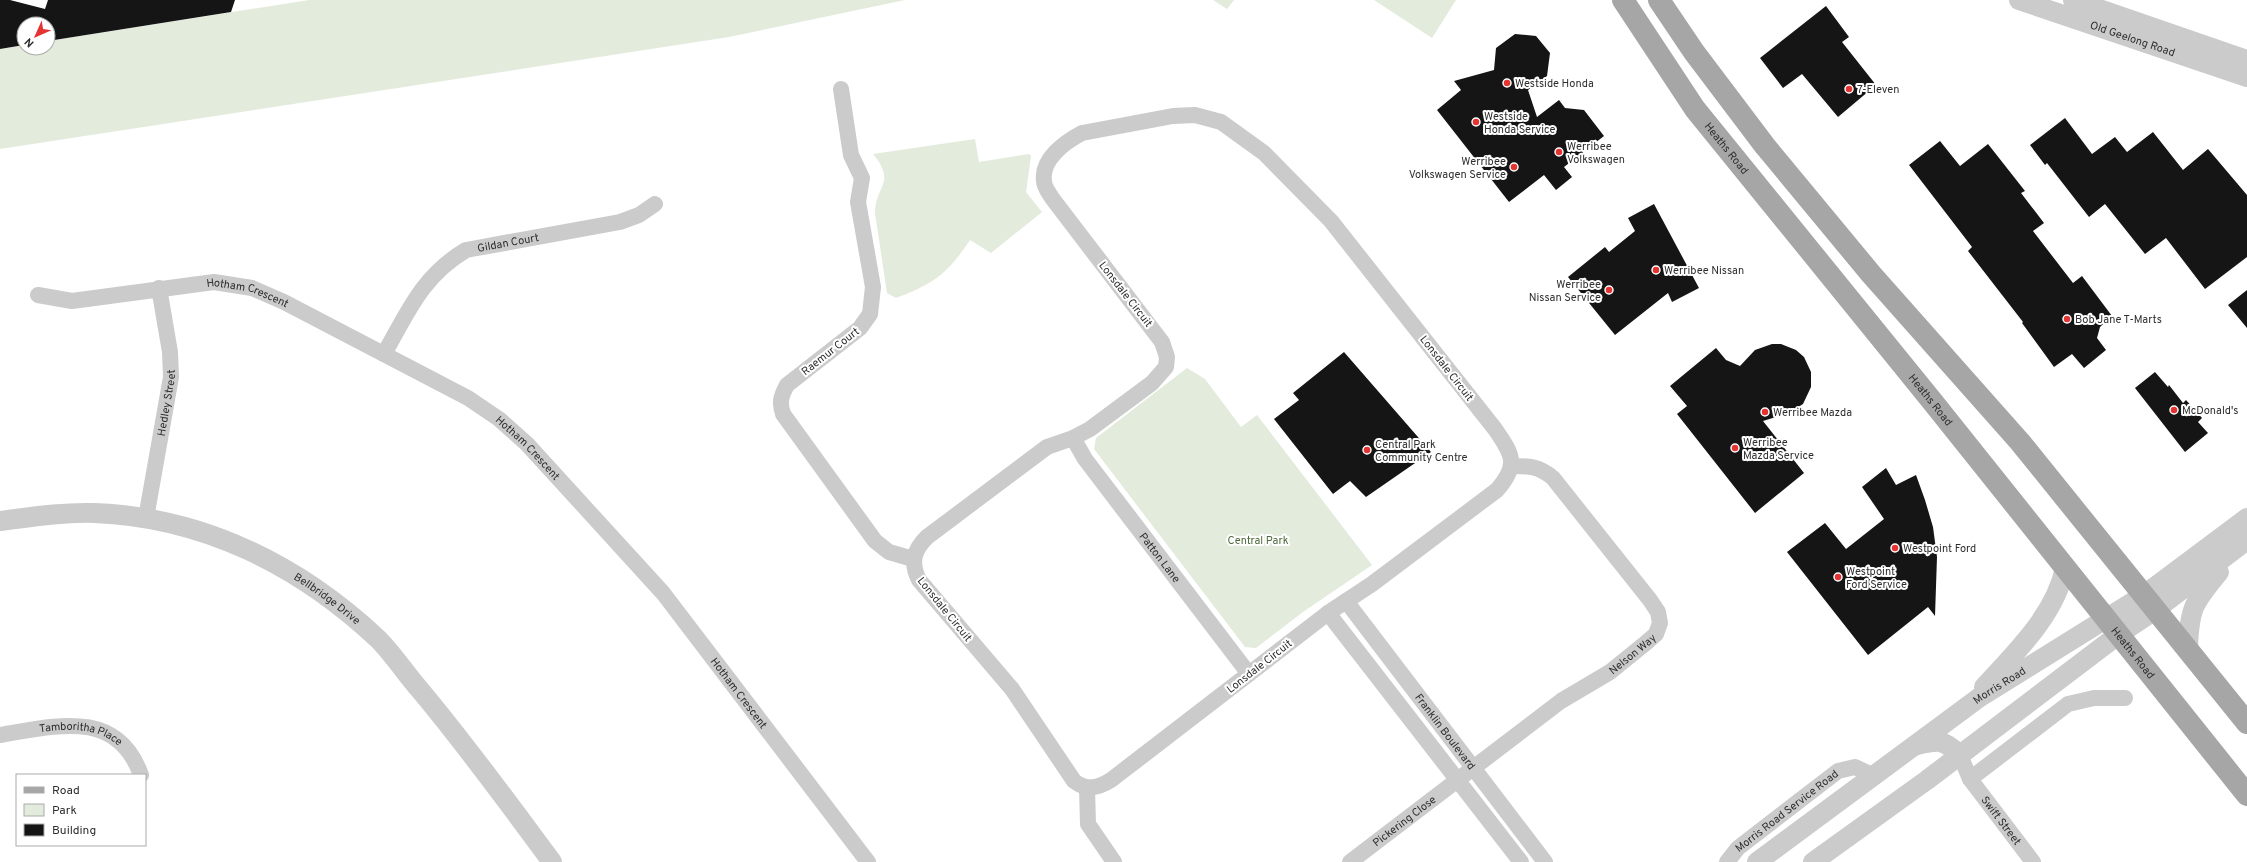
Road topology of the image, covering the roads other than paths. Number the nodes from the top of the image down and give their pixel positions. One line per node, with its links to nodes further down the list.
1 (1623, 0): 19 (main road, Heaths Road)
2 (1659, 0): 21 (main road)
3 (2019, 0): 6 (street, Old Geelong Road)
4 (2073, 0): 5 (street, Old Geelong Road)
5 (2247, 60)
6 (2247, 77)
7 (841, 90): 18 (street, Raemur Court)
8 (655, 204): 11 (street, Gildan Court)
9 (159, 288): 10 (street, Hotham Crescent); 11 (street, Hotham Crescent); 14 (street, Hedley Street)
10 (38, 295)
11 (384, 354): 43 (street, Hotham Crescent)
12 (1074, 438): 13 (street, Lonsdale Circuit); 18 (street, Lonsdale Circuit); 25 (street, Patton Lane)
13 (1512, 466): 20 (street, Lonsdale Circuit); 34 (street, Nelson Way)
14 (146, 518): 16 (street, Bellbridge Drive); 42 (street, Bellbridge Drive)
15 (2247, 518): 21 (street, Morris Road)
16 (0, 522)
17 (2244, 543): 21 (street, Morris Road); 24 (street)
18 (913, 558): 40 (street, Lonsdale Circuit)
19 (2065, 568): 23 (main road, Heaths Road); 28 (street)
20 (1346, 601): 22 (street, Lonsdale Circuit); 27 (street, Franklin Boulevard)
21 (2150, 603): 23 (street, Morris Road); 24 (main road)
22 (1328, 613): 25 (street, Lonsdale Circuit); 29 (street, Franklin Boulevard)
23 (2112, 627): 28 (street, Morris Road); 33 (street, Morris Road); 41 (main road, Heaths Road)
24 (2188, 650): 30 (main road)
25 (1249, 674): 40 (street, Lonsdale Circuit)
26 (2126, 698): 38 (street)
27 (1427, 708): 29 (street); 34 (street, Franklin Boulevard)
28 (1965, 708): 32 (street, Morris Road)
29 (1411, 720): 37 (street, Franklin Boulevard)
30 (2247, 723)
31 (0, 735): 35 (street, Tamboritha Place)
32 (1915, 746): 33 (street); 36 (street, Morris Road)
33 (1960, 755): 38 (street, Swift Street); 39 (street, Morris Road)
34 (1472, 768): 37 (street, Nelson Way); 47 (street, Franklin Boulevard)
35 (141, 774)
36 (1874, 776): 48 (street, Morris Road Service Road); 49 (street, Morris Road)
37 (1457, 779): 45 (street, Pickering Close); 46 (street, Franklin Boulevard)
38 (1970, 779): 39 (street); 51 (street, Swift Street)
39 (1927, 780): 50 (street, Morris Road)
40 (1087, 788): 44 (street)
41 (2247, 795)
42 (552, 862)
43 (868, 862)
44 (1114, 862)
45 (1350, 862)
46 (1521, 862)
47 (1545, 862)
48 (1727, 862)
49 (1757, 862)
50 (1813, 862)
51 (2033, 862)

